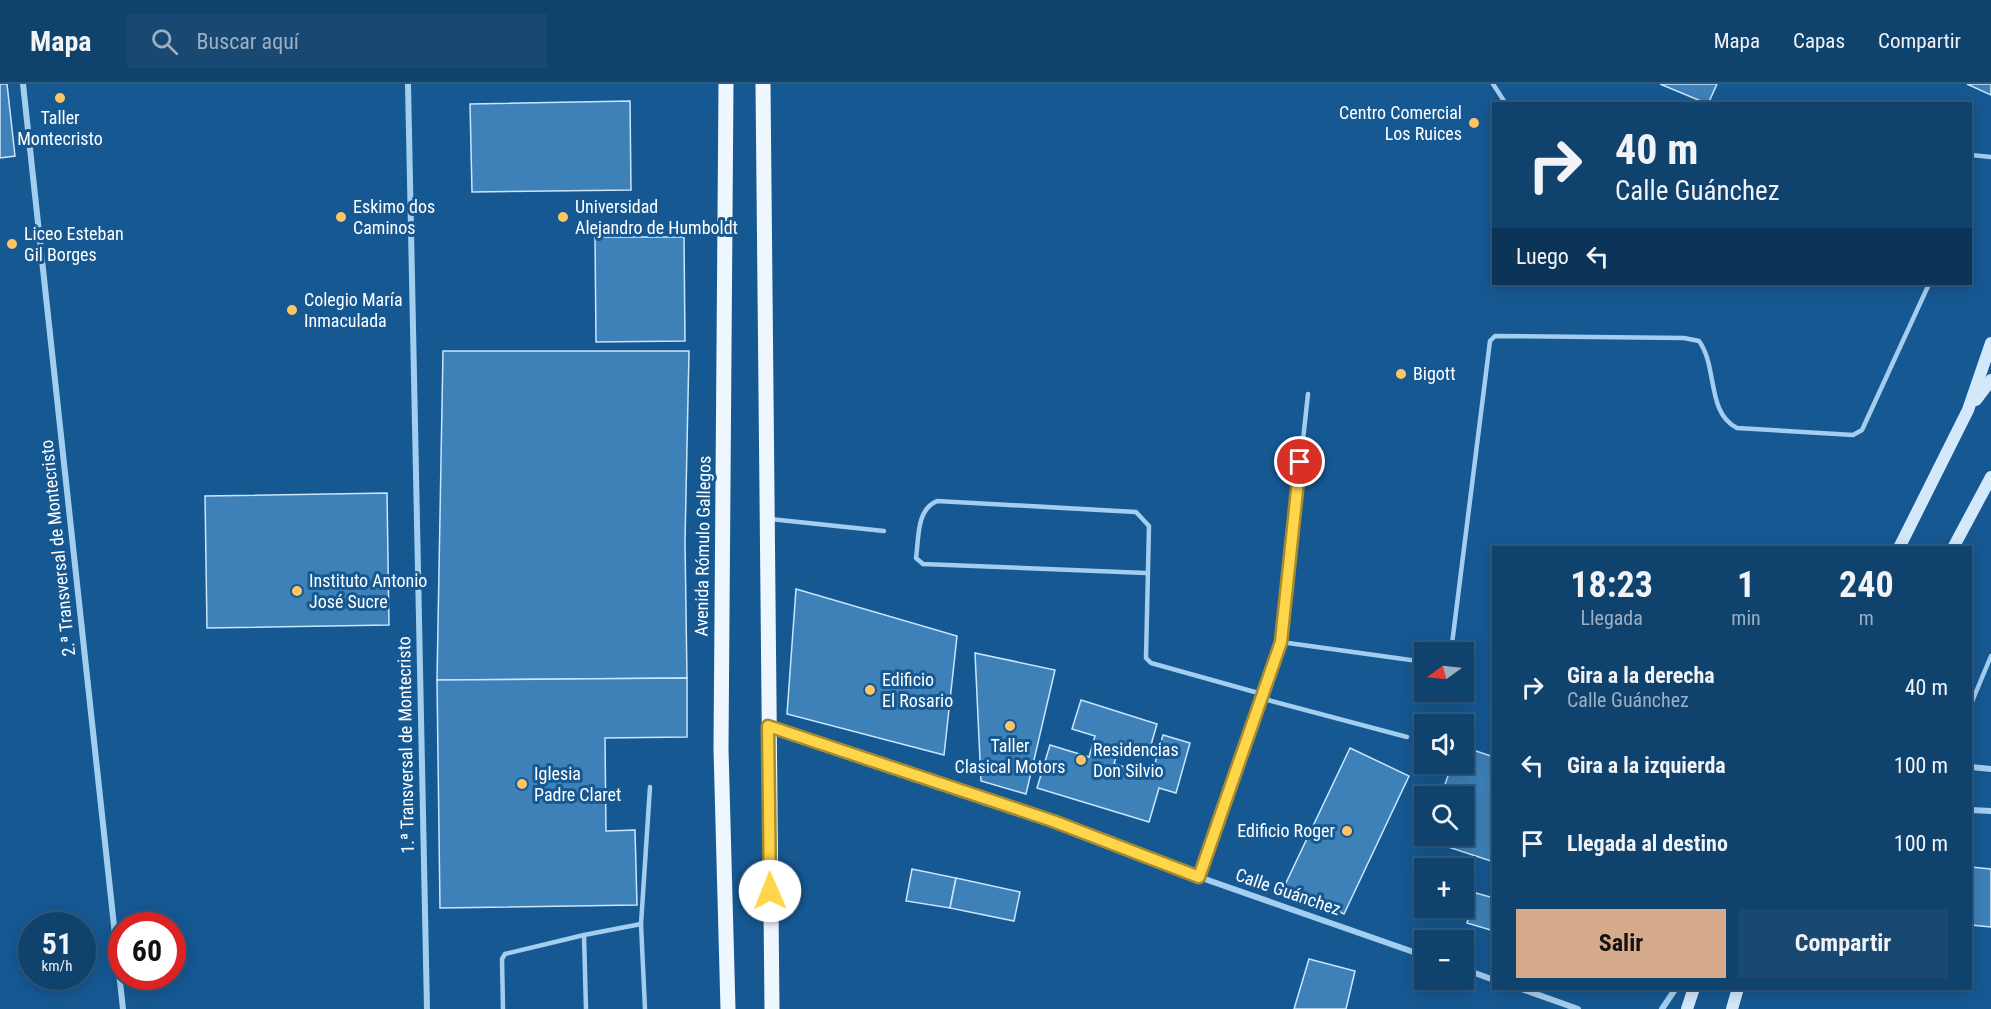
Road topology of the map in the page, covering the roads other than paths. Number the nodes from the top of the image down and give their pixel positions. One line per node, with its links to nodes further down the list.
1 (23, 84): 43 (street, 2.ª Transversal de Montecristo)
2 (408, 84): 44 (street, 1.ª Transversal de Montecristo)
3 (726, 84): 48 (main road, Avenida Rómulo Gallegos)
4 (763, 84): 15 (main road)
5 (1493, 84): 6 (lane)
6 (1505, 102)
7 (1972, 155): 8 (lane)
8 (1991, 157)
9 (1929, 285): 21 (lane)
10 (1991, 343): 13 (main road)
11 (1991, 380): 13 (main road)
12 (1308, 394): 20 (lane)
13 (1968, 410): 17 (main road)
14 (1991, 477): 18 (main road)
15 (766, 519): 16 (lane); 26 (main road)
16 (884, 531)
17 (1900, 546)
18 (1954, 546)
19 (1146, 573): 19 (lane); 24 (lane)
20 (1281, 642): 23 (lane); 24 (lane)
21 (1452, 642)
22 (1991, 656): 25 (lane)
23 (1414, 660)
24 (1261, 696): 27 (lane); 33 (lane)
25 (1972, 702)
26 (768, 726): 33 (street, Calle Guánchez); 49 (main road)
27 (1407, 737)
28 (1972, 767): 29 (street)
29 (1991, 769)
30 (650, 787): 34 (lane)
31 (1972, 810): 32 (street)
32 (1991, 811)
33 (1199, 877): 36 (street, Calle Guánchez)
34 (641, 924): 35 (lane); 47 (lane)
35 (584, 935): 45 (lane); 46 (lane)
36 (1414, 952)
37 (1474, 973): 38 (street)
38 (1492, 979)
39 (1526, 990): 50 (street)
40 (1675, 990): 51 (street)
41 (1693, 990): 52 (main road)
42 (1737, 990): 53 (main road)
43 (123, 1009)
44 (427, 1009)
45 (503, 1009)
46 (586, 1009)
47 (645, 1009)
48 (728, 1009)
49 (772, 1009)
50 (1578, 1009)
51 (1662, 1009)
52 (1687, 1009)
53 (1732, 1009)

